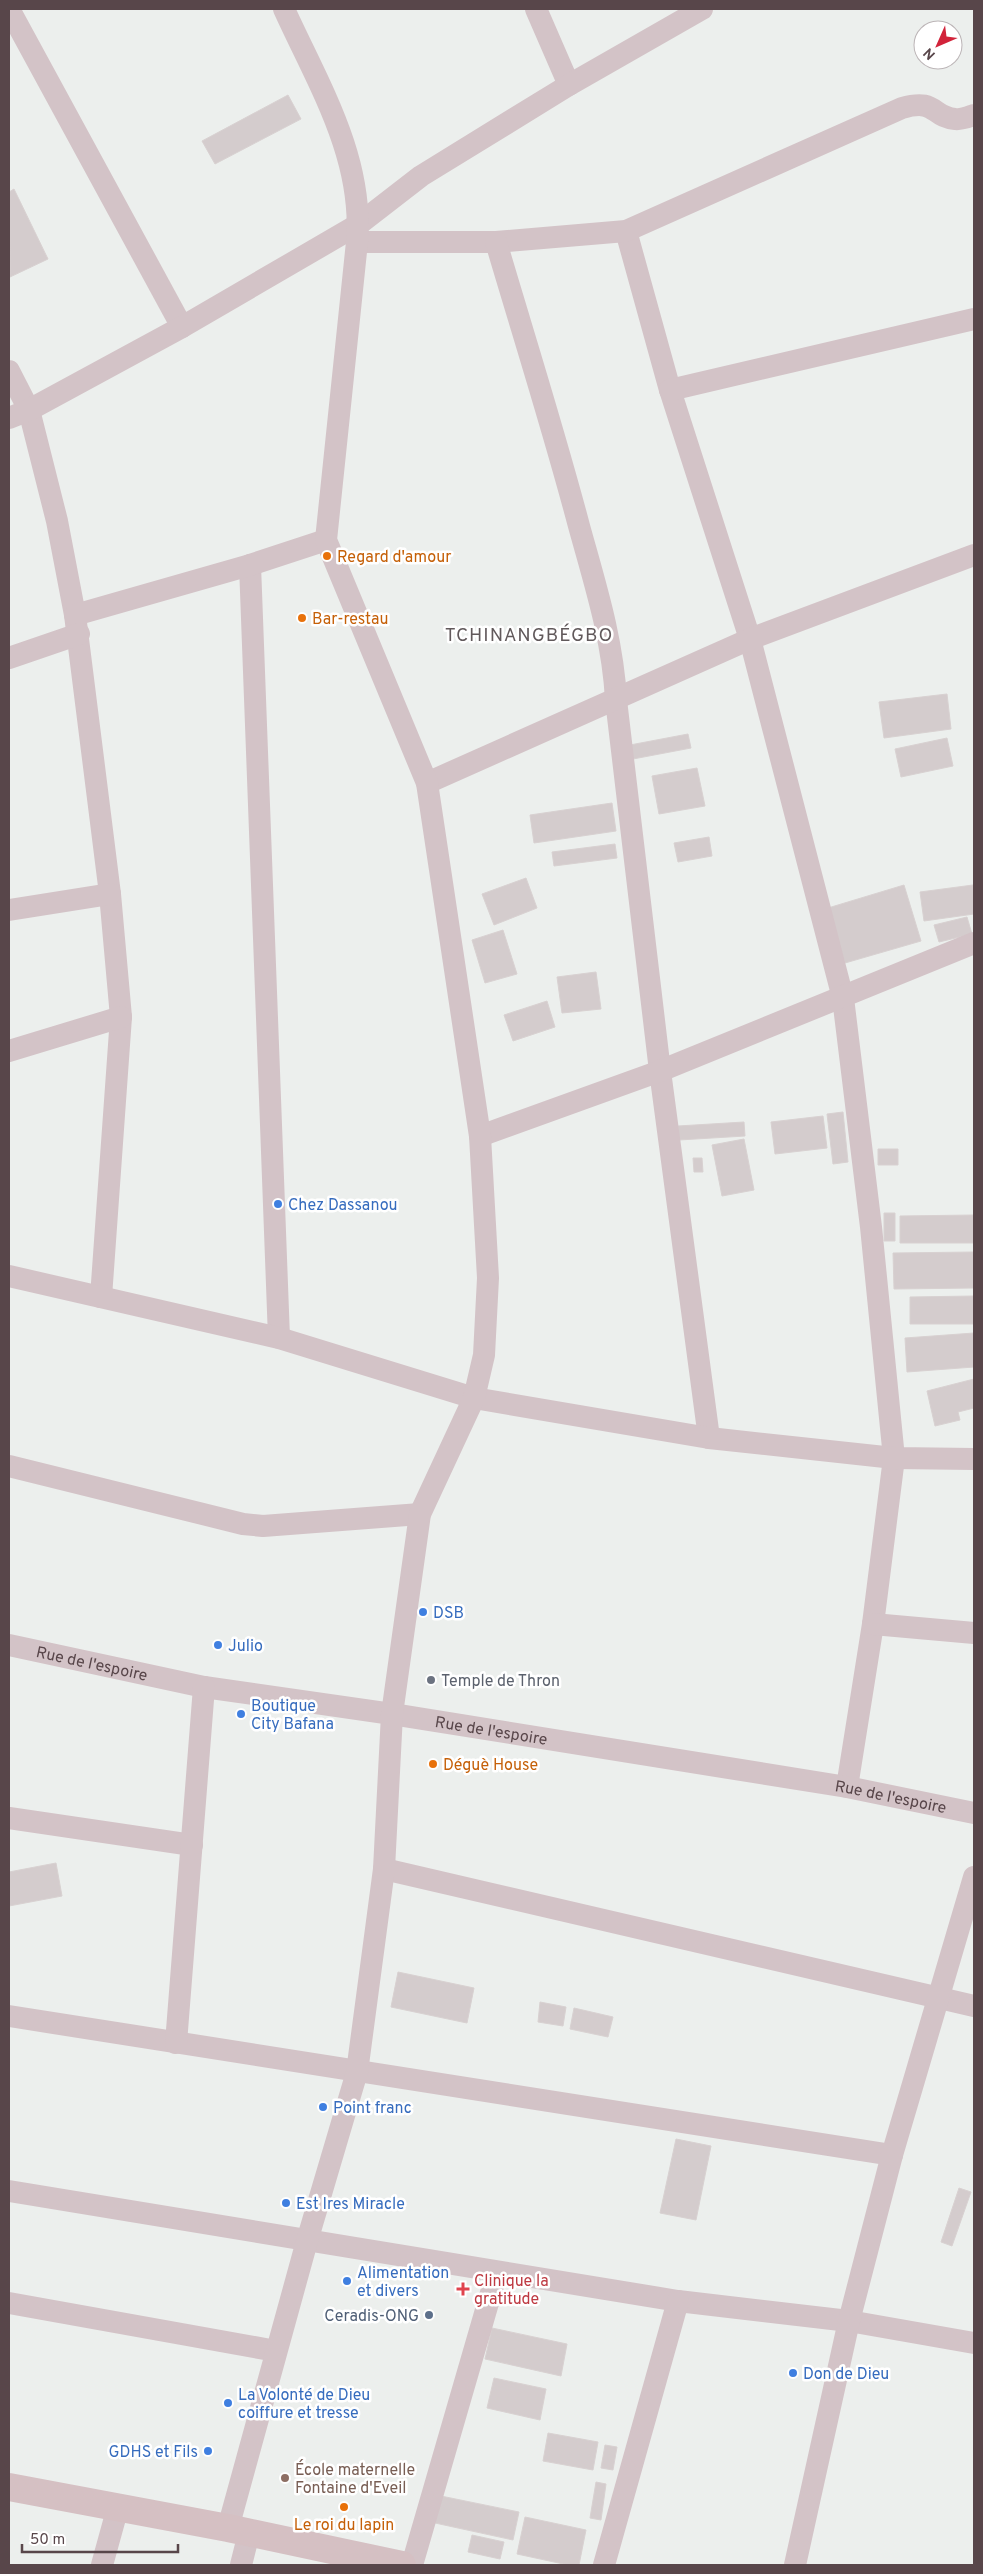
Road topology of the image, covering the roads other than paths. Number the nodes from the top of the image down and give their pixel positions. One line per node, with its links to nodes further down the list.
1 (9, 9): 11 (street)
2 (284, 9): 8 (street)
3 (536, 9): 5 (street)
4 (702, 9): 5 (street)
5 (568, 85): 8 (street)
6 (974, 114): 7 (street)
7 (626, 231): 9 (street); 13 (street)
8 (358, 233): 9 (street); 11 (street); 15 (street)
9 (496, 242): 21 (street)
10 (974, 319): 13 (street)
11 (182, 327): 14 (street)
12 (9, 372): 14 (street)
13 (670, 390): 19 (street)
14 (19, 414): 18 (street)
15 (326, 540): 17 (street); 22 (street)
16 (974, 555): 19 (street)
17 (250, 565): 18 (street); 33 (street)
18 (77, 624): 20 (street); 23 (street)
19 (750, 639): 21 (street); 26 (street)
20 (9, 658)
21 (616, 700): 22 (street); 29 (street)
22 (427, 783): 30 (street)
23 (110, 894): 24 (street); 27 (street)
24 (9, 910)
25 (974, 943): 26 (street)
26 (843, 998): 29 (street); 36 (street)
27 (121, 1017): 28 (street); 32 (street)
28 (9, 1051)
29 (660, 1071): 30 (street); 35 (street)
30 (480, 1136): 34 (street)
31 (9, 1276): 32 (street)
32 (101, 1297): 33 (street)
33 (280, 1338): 34 (street)
34 (474, 1398): 35 (street); 39 (street)
35 (709, 1438): 36 (street)
36 (894, 1458): 37 (street); 40 (street)
37 (974, 1459)
38 (9, 1466): 39 (street)
39 (420, 1514): 44 (street)
40 (873, 1624): 41 (street); 45 (street)
41 (974, 1633)
42 (9, 1645): 43 (street, Rue de l'espoire)
43 (204, 1686): 44 (street, Rue de l'espoire); 48 (street)
44 (392, 1714): 45 (street, Rue de l'espoire); 49 (street)
45 (847, 1787): 46 (street, Rue de l'espoire)
46 (974, 1813)
47 (9, 1818): 48 (street)
48 (192, 1845): 54 (street)
49 (384, 1869): 51 (street); 55 (street)
50 (974, 1877): 51 (street)
51 (939, 1999): 52 (street); 56 (street)
52 (974, 2006)
53 (9, 2016): 54 (street)
54 (176, 2043): 55 (street)
55 (358, 2072): 56 (street); 58 (street)
56 (892, 2155): 62 (street)
57 (9, 2191): 58 (street)
58 (307, 2241): 59 (street); 64 (street)
59 (497, 2272): 60 (street); 71 (street)
60 (678, 2301): 62 (street); 72 (street)
61 (9, 2303): 64 (street)
62 (848, 2321): 63 (street); 73 (street)
63 (974, 2343)
64 (276, 2351): 67 (street)
65 (9, 2487): 66 (main road)
66 (118, 2507): 67 (main road); 68 (street)
67 (238, 2530): 69 (street); 70 (main road)
68 (102, 2565)
69 (241, 2565)
70 (402, 2565)
71 (412, 2565)
72 (604, 2565)
73 (795, 2565)

